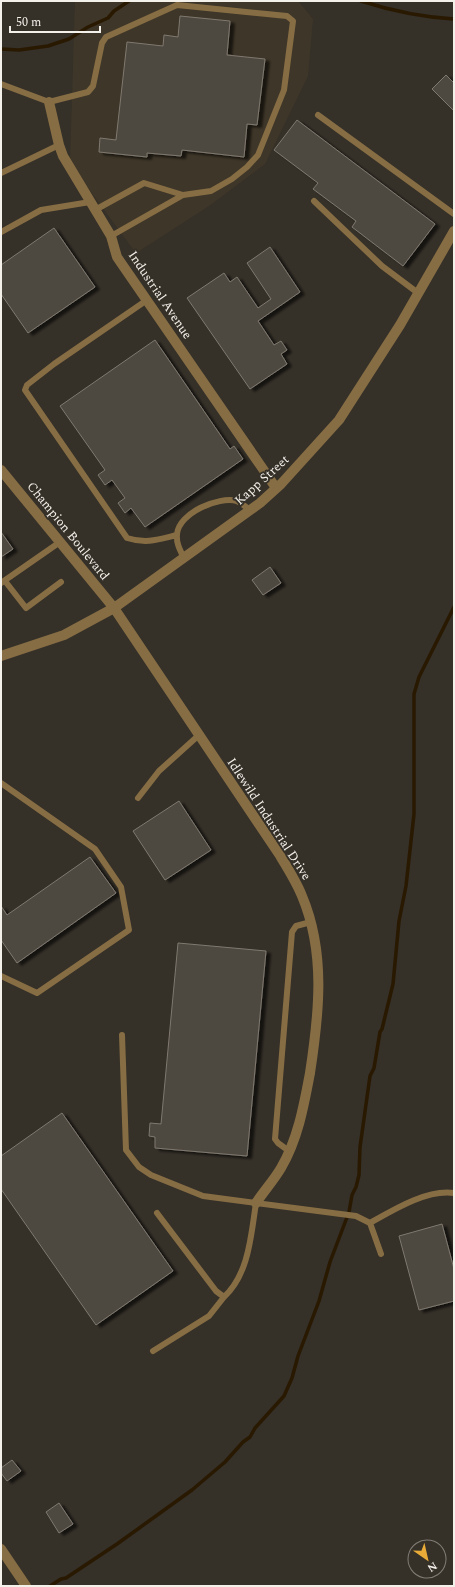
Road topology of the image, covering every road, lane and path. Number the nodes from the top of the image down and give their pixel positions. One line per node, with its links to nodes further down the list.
1 (1, 84): 2 (lane)
2 (49, 102): 4 (street, Industrial Avenue); 6 (lane)
3 (318, 115): 9 (lane)
4 (58, 145): 5 (lane); 8 (street, Industrial Avenue)
5 (1, 173)
6 (183, 195): 8 (lane); 12 (lane)
7 (314, 201): 13 (lane)
8 (93, 206): 11 (lane); 12 (street, Industrial Avenue)
9 (454, 214)
10 (454, 231): 13 (street, Kapp Street)
11 (1, 232)
12 (111, 236): 14 (street, Industrial Avenue)
13 (418, 293): 16 (street, Kapp Street)
14 (147, 300): 16 (street, Industrial Avenue); 18 (lane)
15 (1, 470): 19 (street, Champion Boulevard)
16 (276, 488): 17 (street, Kapp Street)
17 (250, 510): 18 (lane); 20 (street, Kapp Street)
18 (177, 536): 20 (lane)
19 (60, 542): 21 (lane); 23 (street, Champion Boulevard)
20 (184, 558): 23 (street, Kapp Street)
21 (3, 582): 22 (lane)
22 (62, 582)
23 (114, 608): 24 (street, Kapp Street); 25 (street, Idlewild Industrial Drive)
24 (1, 656)
25 (199, 735): 27 (lane); 28 (street, Idlewild Industrial Drive)
26 (1, 783): 29 (lane)
27 (138, 798)
28 (310, 922): 31 (street, Idlewild Industrial Drive); 31 (lane)
29 (1, 976)
30 (122, 1035): 33 (lane)
31 (289, 1151): 33 (street, Idlewild Industrial Drive)
32 (454, 1193): 35 (lane)
33 (256, 1202): 35 (lane); 37 (lane)
34 (157, 1213): 37 (lane)
35 (370, 1223): 36 (lane)
36 (381, 1254)
37 (224, 1298): 38 (lane)
38 (153, 1351)
39 (1, 1548): 40 (street)
40 (26, 1586)

